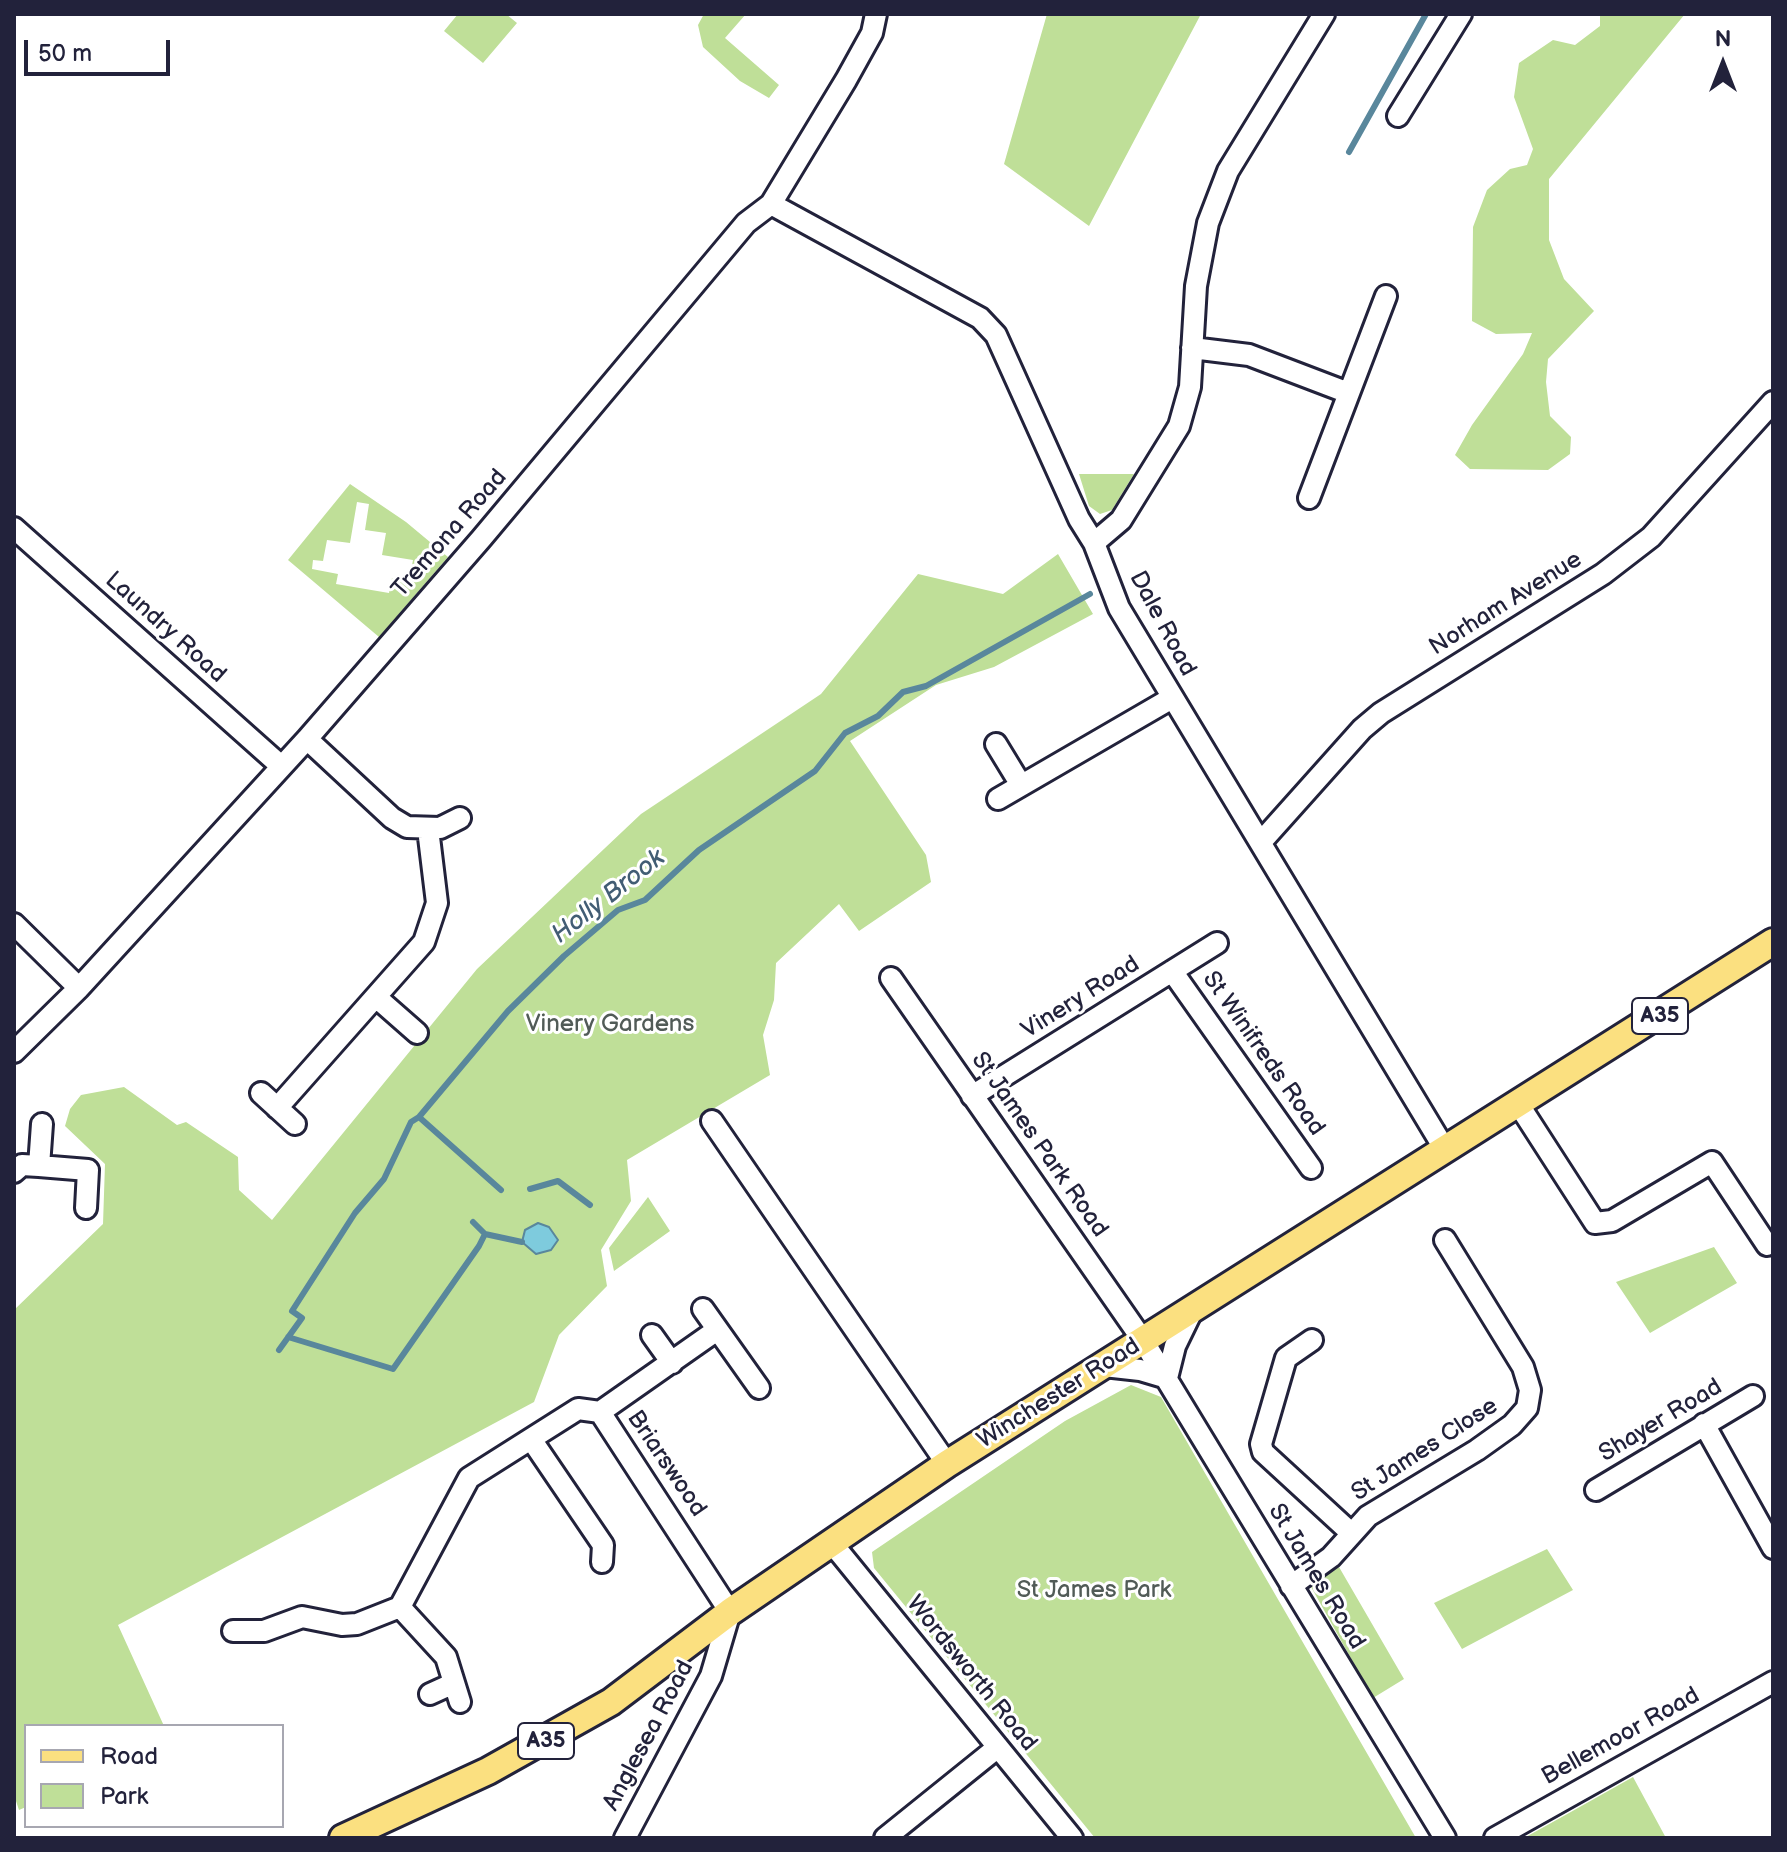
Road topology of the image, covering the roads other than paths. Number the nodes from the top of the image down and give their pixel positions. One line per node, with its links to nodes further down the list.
1 (876, 14): 5 (street, Tremona Road)
2 (1324, 14): 7 (street)
3 (1461, 14): 4 (street)
4 (1398, 116)
5 (771, 204): 12 (street, Dale Road); 14 (street, Tremona Road)
6 (1386, 296): 8 (street)
7 (1192, 348): 8 (street); 12 (street)
8 (1346, 392): 10 (street)
9 (1772, 407): 21 (street, Norham Avenue)
10 (1309, 498)
11 (14, 528): 16 (street, Laundry Road)
12 (1094, 543): 13 (street, Dale Road)
13 (1172, 698): 17 (street); 21 (street, Dale Road)
14 (307, 739): 16 (street, Tremona Road); 20 (street)
15 (996, 744): 17 (street)
16 (281, 766): 27 (street, Tremona Road)
17 (1021, 785): 18 (street)
18 (998, 799)
19 (460, 818): 20 (street)
20 (428, 829): 28 (street)
21 (1261, 842): 38 (street, Dale Road)
22 (14, 924): 27 (street)
23 (1773, 942): 33 (main road, Winchester Road / A35)
24 (1217, 943): 25 (street, Vinery Road)
25 (1172, 971): 32 (street, Vinery Road); 40 (street, St Winifreds Road)
26 (891, 978): 32 (street, St James Park Road)
27 (79, 988): 30 (street, Tremona Road)
28 (376, 997): 29 (street); 34 (street)
29 (417, 1033)
30 (14, 1052)
31 (261, 1093): 34 (street)
32 (972, 1096): 50 (street, St James Park Road)
33 (1517, 1102): 38 (main road, Winchester Road / A35); 44 (street)
34 (277, 1108): 37 (street)
35 (712, 1121): 59 (street)
36 (42, 1124): 39 (street)
37 (295, 1124)
38 (1444, 1148): 46 (main road, Winchester Road / A35)
39 (39, 1166): 41 (street); 42 (street)
40 (1311, 1168)
41 (14, 1172)
42 (86, 1208)
43 (1445, 1240): 61 (street, St James Close)
44 (1767, 1245)
45 (703, 1309): 47 (street)
46 (1193, 1309): 50 (main road, Winchester Road / A35); 53 (street)
47 (717, 1330): 51 (street); 54 (street)
48 (652, 1335): 51 (street)
49 (1312, 1340): 61 (street, St James Close)
50 (1144, 1342): 52 (main road, Winchester Road / A35); 53 (street, St James Road)
51 (672, 1363): 56 (street)
52 (1104, 1366): 53 (street); 59 (main road, Winchester Road / A35)
53 (1167, 1378): 65 (street, St James Road)
54 (759, 1388)
55 (1753, 1396): 57 (street, Shayer Road)
56 (600, 1412): 58 (street, Briarswood); 67 (street, Briarswood)
57 (1704, 1424): 60 (street, Shayer Road); 63 (street)
58 (531, 1439): 64 (street); 66 (street, Briarswood)
59 (947, 1464): 62 (main road, Winchester Road / A35)
60 (1596, 1490)
61 (1350, 1532): 65 (street, St James Close)
62 (831, 1542): 67 (main road, Winchester Road / A35); 71 (street, Wordsworth Road)
63 (1773, 1548)
64 (602, 1562)
65 (1291, 1586): 76 (street, St James Road)
66 (400, 1607): 68 (street); 70 (street)
67 (730, 1612): 73 (main road, Winchester Road / A35); 74 (street, Anglesea Road)
68 (233, 1631)
69 (1773, 1682): 77 (street, Bellemoor Road)
70 (430, 1694)
71 (998, 1747): 72 (street, Wordsworth Road); 75 (street)
72 (1068, 1837)
73 (343, 1838)
74 (625, 1838)
75 (885, 1838)
76 (1445, 1838)
77 (1495, 1838)

